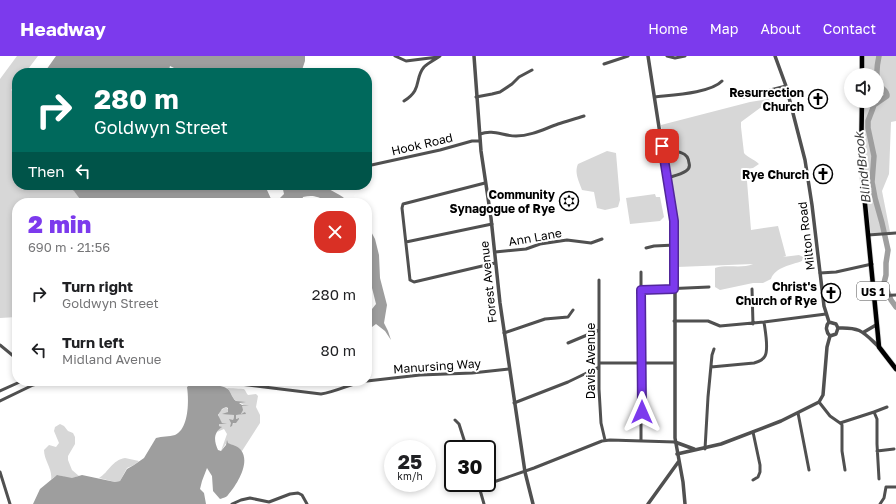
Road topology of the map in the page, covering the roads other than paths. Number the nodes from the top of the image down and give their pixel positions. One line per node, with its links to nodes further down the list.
1 (395, 56): 9 (street)
2 (474, 56): 15 (street, Forest Avenue)
3 (628, 56): 10 (street)
4 (648, 56): 16 (street)
5 (667, 56): 6 (street)
6 (685, 56)
7 (775, 56): 14 (street, Milton Road)
8 (862, 56): 11 (main road)
9 (439, 57): 18 (street)
10 (604, 64)
11 (862, 68)
12 (532, 70): 15 (street)
13 (722, 80): 16 (street)
14 (786, 86): 17 (street); 38 (street, Milton Road)
15 (476, 97): 21 (street, Forest Avenue)
16 (655, 97): 23 (street)
17 (743, 98)
18 (404, 101)
19 (862, 108): 29 (main road, US 1)
20 (584, 116): 21 (street)
21 (480, 134): 22 (street, Forest Avenue)
22 (480, 141): 24 (street, Hook Road); 26 (street, Forest Avenue)
23 (663, 152): 25 (street); 25 (street)
24 (372, 165)
25 (667, 178): 32 (street)
26 (485, 183): 27 (street, Forest Avenue); 31 (street)
27 (492, 224): 31 (street); 34 (street, Forest Avenue)
28 (896, 233): 29 (street)
29 (868, 236): 36 (main road, US 1)
30 (602, 239): 34 (street, Ann Lane)
31 (406, 242): 35 (street)
32 (675, 245): 33 (street); 41 (street)
33 (646, 248)
34 (494, 252): 35 (street, Forest Avenue)
35 (496, 263): 56 (street, Forest Avenue)
36 (872, 264): 38 (street); 45 (main road, US 1)
37 (641, 272): 43 (street)
38 (820, 273): 47 (street, Milton Road)
39 (599, 280): 54 (street, Davis Avenue)
40 (708, 287): 41 (street)
41 (674, 289): 43 (street); 48 (street)
42 (752, 289): 51 (street)
43 (641, 290): 64 (street)
44 (895, 295): 45 (street)
45 (874, 296): 52 (main road, US 1)
46 (573, 310): 56 (street)
47 (826, 314): 49 (street); 50 (street, Milton Road)
48 (674, 322): 51 (street); 65 (street)
49 (764, 322): 51 (street); 67 (street)
50 (829, 322): 53 (street); 57 (street)
51 (753, 324)
52 (876, 325): 55 (street); 60 (main road, US 1)
53 (838, 328): 55 (street); 57 (street)
54 (599, 330): 58 (street); 63 (street, Davis Avenue)
55 (864, 332): 60 (street)
56 (504, 333): 68 (street, Forest Avenue)
57 (830, 336): 77 (street)
58 (568, 343)
59 (0, 345): 62 (street)
60 (879, 347): 69 (main road, US 1)
61 (714, 349): 67 (street)
62 (12, 355)
63 (599, 362): 64 (street); 66 (street, Davis Avenue)
64 (641, 362): 65 (street); 87 (street)
65 (674, 363): 88 (street)
66 (599, 367): 78 (street); 86 (street, Davis Avenue)
67 (711, 367): 89 (street)
68 (509, 369): 70 (street, Manursing Way); 78 (street, Forest Avenue)
69 (896, 369)
70 (372, 380)
71 (12, 386): 75 (street)
72 (28, 386): 76 (street)
73 (256, 386): 74 (street, Manursing Way)
74 (348, 386)
75 (0, 391)
76 (0, 401)
77 (819, 402): 81 (street); 83 (street)
78 (514, 403): 98 (street, Forest Avenue)
79 (887, 407): 80 (street)
80 (874, 412): 83 (street); 92 (street)
81 (798, 413): 84 (street); 95 (street)
82 (456, 420): 85 (street)
83 (840, 423): 96 (street)
84 (753, 432): 89 (street); 101 (street)
85 (464, 440)
86 (605, 440): 87 (street); 98 (street)
87 (641, 440): 88 (street)
88 (675, 442): 90 (street); 93 (street)
89 (705, 448): 90 (street)
90 (695, 449): 93 (street)
91 (894, 450): 92 (street)
92 (877, 451): 99 (street)
93 (677, 454): 94 (street)
94 (679, 461): 109 (street); 110 (street)
95 (809, 470)
96 (844, 470)
97 (0, 472): 104 (street)
98 (525, 472): 100 (street); 108 (street, Forest Avenue)
99 (879, 479)
100 (496, 480)
101 (753, 480)
102 (896, 487): 111 (street)
103 (480, 492): 107 (street)
104 (10, 504)
105 (232, 504): 106 (street)
106 (307, 504)
107 (484, 504)
108 (533, 504)
109 (648, 504)
110 (685, 504)
111 (880, 504)

